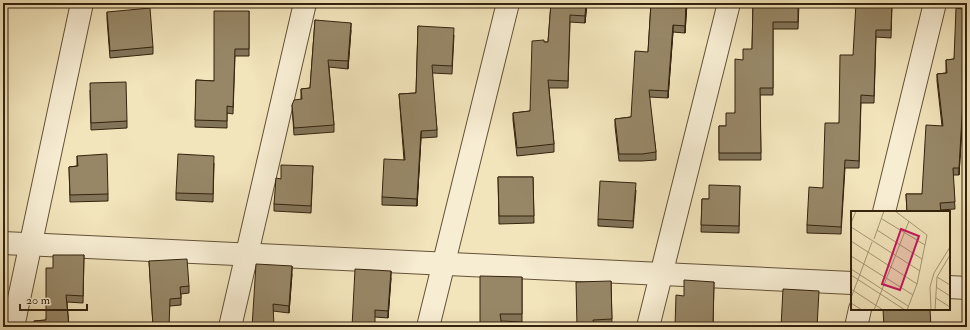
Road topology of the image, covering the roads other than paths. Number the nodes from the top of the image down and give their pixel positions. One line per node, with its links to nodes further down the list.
1 (82, 3): 8 (street)
2 (305, 3): 9 (street)
3 (508, 3): 10 (street)
4 (729, 3): 11 (street)
5 (935, 3): 6 (street)
6 (884, 211)
7 (3, 243): 8 (street)
8 (30, 244): 9 (street); 16 (street)
9 (247, 255): 10 (street); 17 (street)
10 (444, 264): 11 (street); 18 (street)
11 (661, 274): 12 (street); 19 (street)
12 (851, 283)
13 (950, 287): 14 (street)
14 (967, 288)
15 (860, 310): 20 (street)
16 (13, 327)
17 (230, 327)
18 (428, 327)
19 (648, 327)
20 (856, 327)

